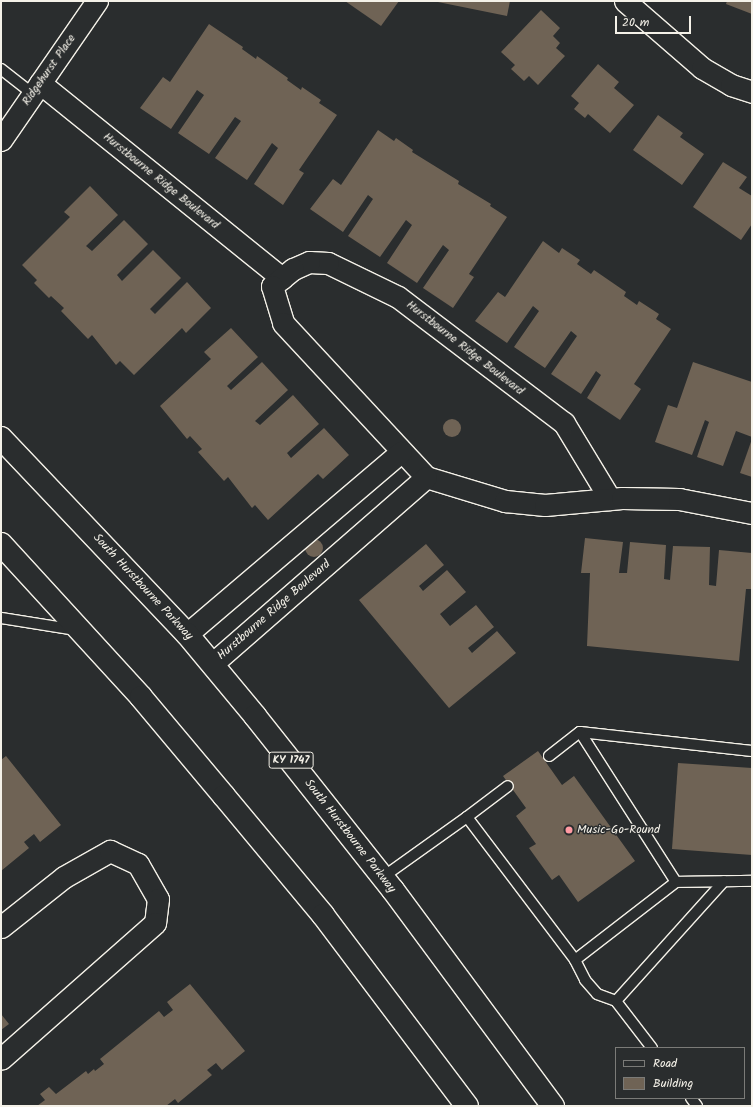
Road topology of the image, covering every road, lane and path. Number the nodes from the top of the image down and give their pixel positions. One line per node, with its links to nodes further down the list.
1 (97, 1): 4 (street, Ridgehurst Place)
2 (625, 1): 5 (street)
3 (1, 69): 4 (lane)
4 (37, 88): 6 (street, Ridgehurst Place); 7 (street, Hurstbourne Ridge Boulevard)
5 (752, 92)
6 (1, 140)
7 (282, 278): 9 (street, Hurstbourne Ridge Boulevard); 11 (street, Hurstbourne Ridge Boulevard)
8 (1, 438): 16 (main road, South Hurstbourne Parkway / KY 1747)
9 (401, 452): 10 (street, Hurstbourne Ridge Boulevard); 16 (street)
10 (426, 477): 11 (street, Hurstbourne Ridge Boulevard); 17 (street, Hurstbourne Ridge Boulevard)
11 (610, 499): 12 (street, Hurstbourne Ridge Boulevard)
12 (752, 514)
13 (1, 544): 15 (main road)
14 (1, 618): 15 (lane)
15 (81, 631): 32 (main road)
16 (187, 634): 17 (main road, South Hurstbourne Parkway / KY 1747)
17 (212, 664): 23 (main road, South Hurstbourne Parkway / KY 1747)
18 (580, 732): 19 (lane); 20 (lane); 26 (lane)
19 (752, 751)
20 (549, 756)
21 (508, 786): 22 (lane)
22 (467, 817): 23 (lane); 28 (lane)
23 (383, 877): 33 (main road, South Hurstbourne Parkway / KY 1747)
24 (724, 881): 25 (lane); 26 (lane); 29 (lane)
25 (752, 881)
26 (676, 882): 28 (lane)
27 (1, 927): 31 (street)
28 (574, 960): 29 (lane)
29 (616, 1001): 30 (lane)
30 (651, 1047)
31 (1, 1059)
32 (467, 1106)
33 (553, 1106)

